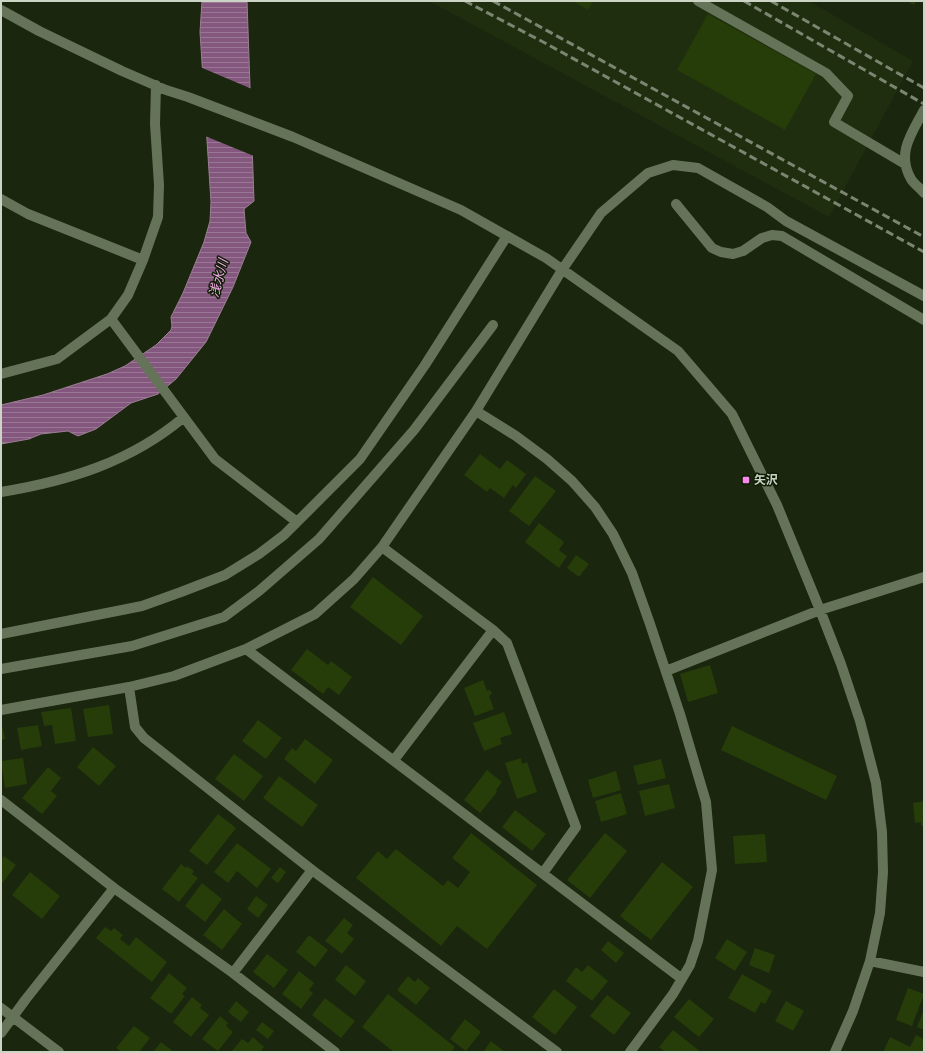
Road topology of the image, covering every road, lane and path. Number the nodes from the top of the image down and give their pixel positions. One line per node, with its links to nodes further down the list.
1 (698, 1): 5 (street)
2 (1, 10): 3 (street)
3 (156, 85): 9 (street); 10 (street)
4 (924, 110): 5 (street)
5 (905, 164): 6 (street)
6 (924, 193)
7 (1, 199): 10 (street)
8 (676, 204): 14 (street)
9 (507, 236): 11 (street); 20 (street)
10 (143, 260): 13 (street)
11 (562, 270): 12 (street); 17 (street); 23 (street)
12 (924, 296)
13 (111, 319): 16 (street); 18 (street)
14 (924, 320)
15 (493, 325): 27 (street)
16 (1, 374)
17 (476, 411): 21 (street); 28 (street)
18 (184, 417): 19 (street); 20 (street)
19 (1, 492)
20 (297, 522): 25 (street)
21 (382, 546): 24 (street); 26 (street)
22 (924, 577): 23 (street)
23 (820, 610): 28 (street); 36 (street)
24 (494, 630): 31 (street); 34 (street)
25 (1, 634)
26 (246, 649): 29 (street); 31 (street)
27 (1, 669)
28 (666, 671): 39 (street)
29 (129, 687): 30 (street); 33 (street)
30 (1, 710)
31 (394, 760): 34 (street)
32 (1, 800): 35 (street)
33 (312, 870): 38 (street); 45 (street)
34 (543, 873): 39 (street)
35 (114, 888): 38 (street); 41 (street)
36 (870, 961): 37 (street); 47 (street)
37 (924, 972)
38 (233, 973): 44 (street)
39 (682, 978): 46 (street)
40 (1, 1008): 41 (street)
41 (13, 1017): 42 (street); 43 (street)
42 (1, 1033)
43 (59, 1052)
44 (335, 1052)
45 (556, 1052)
46 (630, 1052)
47 (835, 1052)

